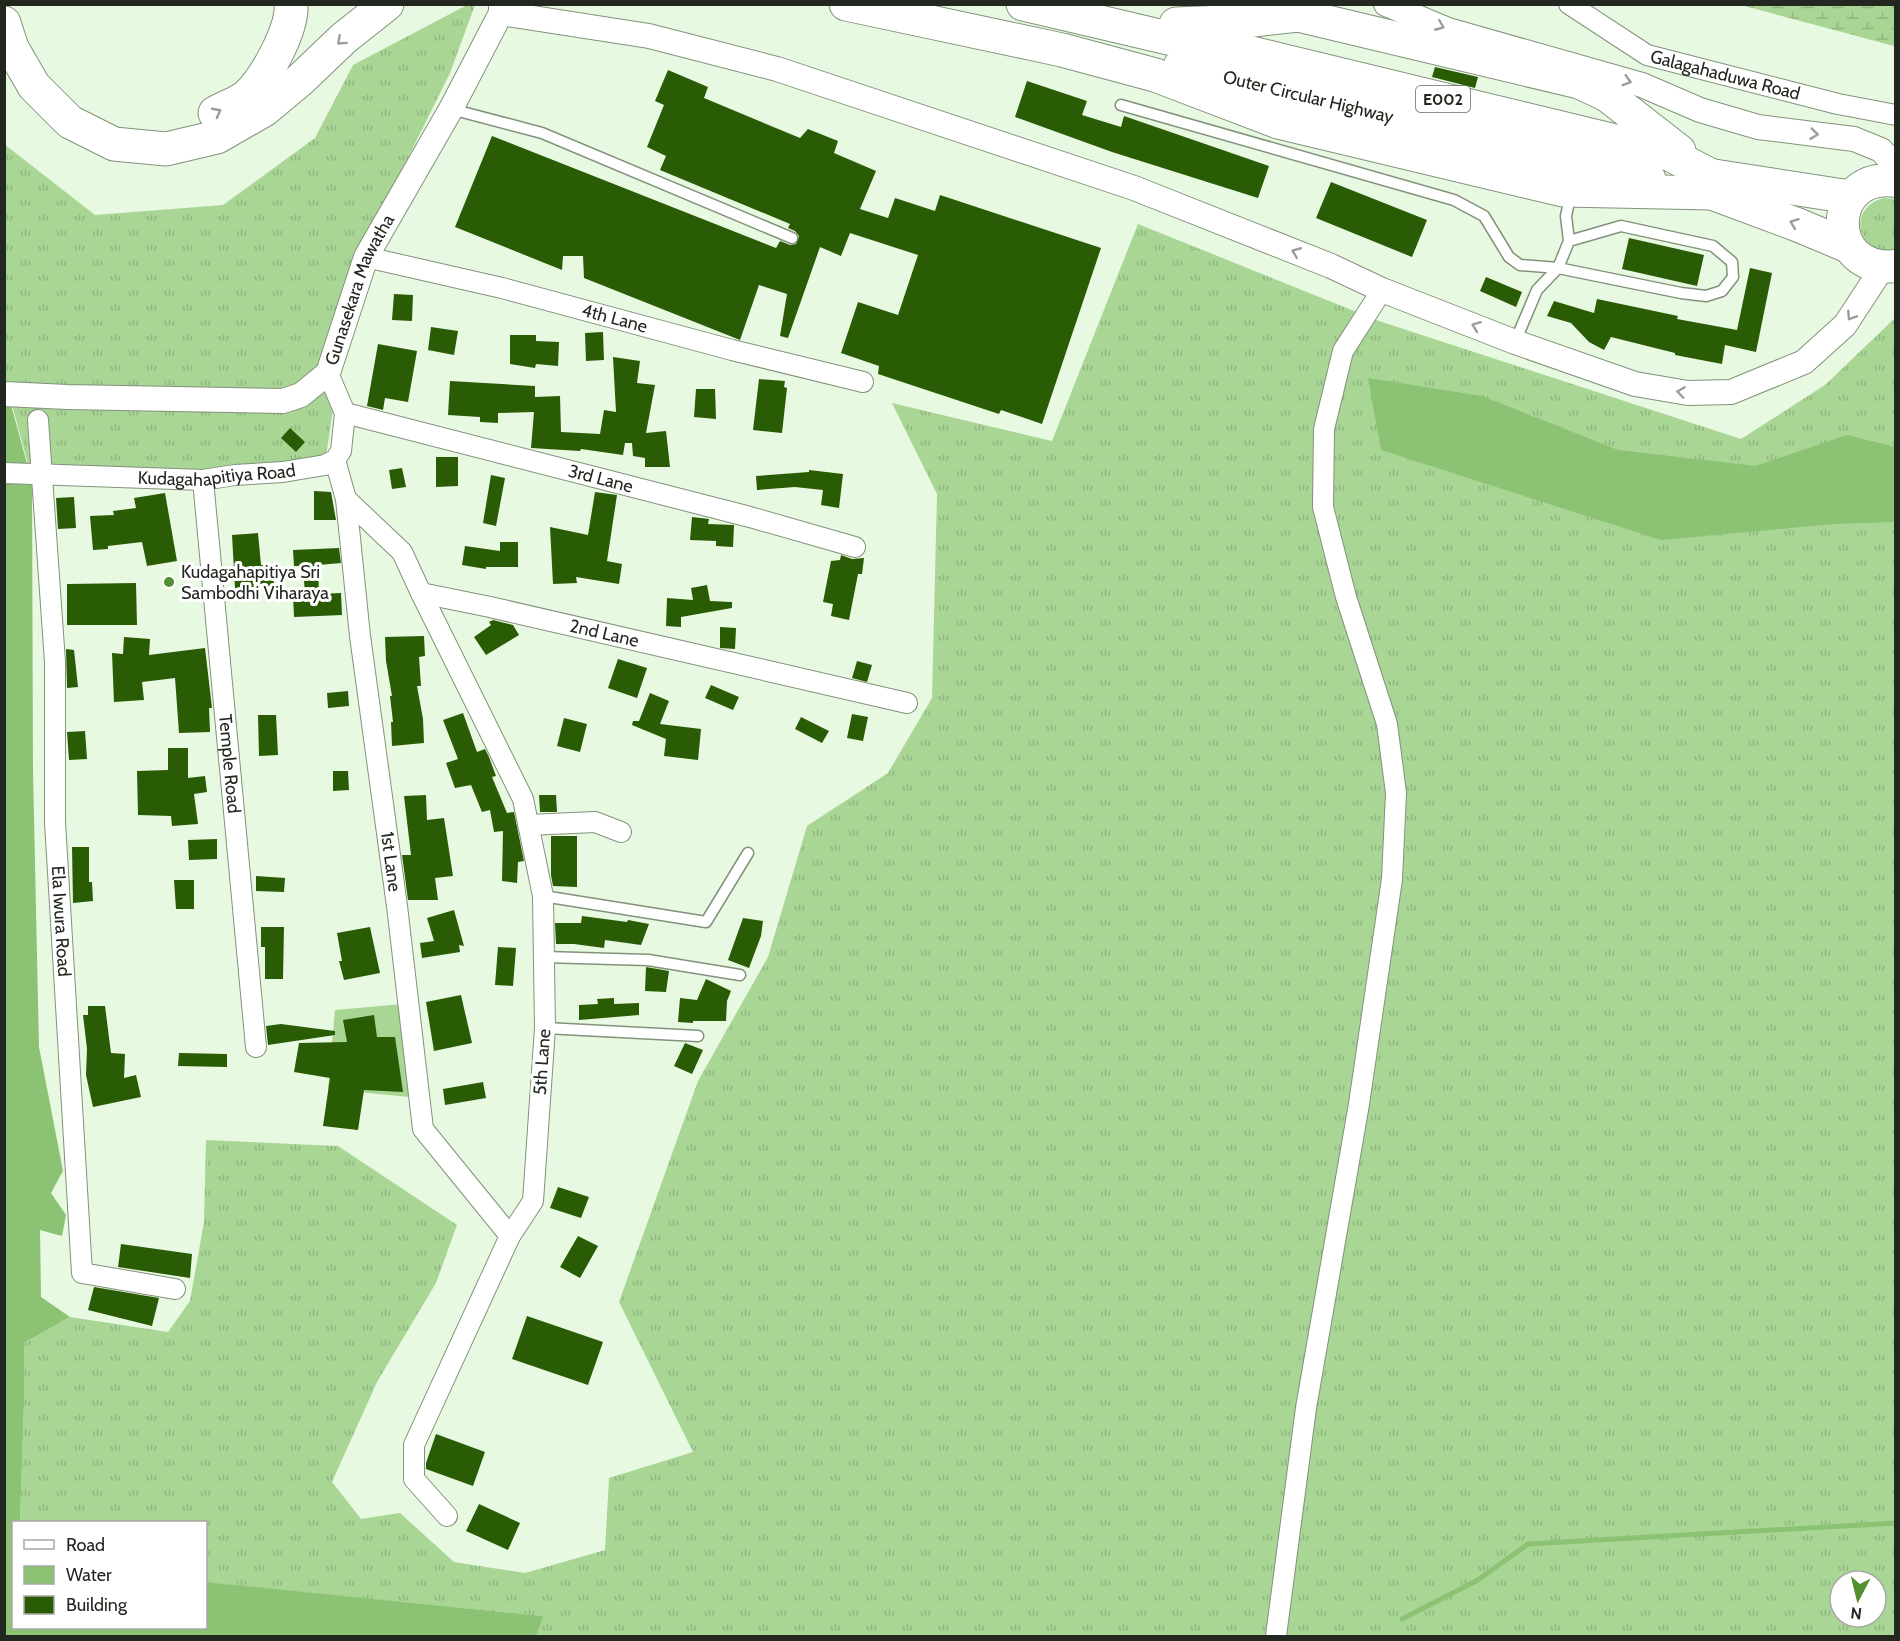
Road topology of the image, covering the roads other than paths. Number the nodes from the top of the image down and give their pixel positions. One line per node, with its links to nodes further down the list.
1 (18, 4): 2 (highway, one-way to 2)
2 (291, 4)
3 (387, 4): 11 (highway, one-way to 11)
4 (846, 4): 22 (highway)
5 (904, 4): 12 (highway, Outer Circular Highway / E002)
6 (1023, 4): 12 (highway, Outer Circular Highway / E002)
7 (1089, 4): 12 (highway)
8 (1386, 4): 19 (street, one-way to 19)
9 (1569, 4): 16 (street, Galagahaduwa Road)
10 (501, 9): 15 (street, Gunasekara Mawatha); 30 (street, one-way to 10)
11 (4, 23)
12 (1165, 41): 13 (highway, Outer Circular Highway / E002); 17 (highway); 21 (highway, Outer Circular Highway / E002); 21 (highway)
13 (1206, 42): 17 (highway); 18 (highway, Outer Circular Highway / E002)
14 (1121, 105): 29 (lane)
15 (451, 109): 24 (lane); 27 (street, Gunasekara Mawatha)
16 (1896, 116)
17 (1639, 135): 18 (highway)
18 (1669, 154): 21 (highway, Outer Circular Highway / E002)
19 (1896, 172)
20 (1896, 181): 23 (main road)
21 (1713, 185): 22 (highway); 23 (highway); 26 (highway, one-way to 21)
22 (1572, 190): 25 (lane)
23 (1850, 197): 26 (main road)
24 (792, 238)
25 (1569, 242): 29 (lane); 29 (lane)
26 (1848, 246): 28 (main road)
27 (366, 257): 32 (street, Gunasekara Mawatha); 33 (street, 4th Lane)
28 (1889, 266): 31 (street, one-way to 31)
29 (1558, 268): 31 (lane)
30 (1382, 290): 31 (street, one-way to 30); 56 (street)
31 (1515, 342)
32 (328, 374): 34 (street, Gunasekara Mawatha); 35 (street)
33 (863, 382)
34 (4, 394)
35 (345, 412): 37 (street); 41 (street, 3rd Lane)
36 (38, 420): 38 (street)
37 (335, 460): 39 (street, Kudagahapitiya Road); 40 (street, 1st Lane)
38 (23, 474): 39 (street, Kudagahapitiya Road); 54 (street, Ela Iwura Road)
39 (203, 480): 52 (street, Temple Road)
40 (346, 499): 42 (street); 53 (street, 1st Lane)
41 (855, 547)
42 (422, 593): 43 (street, 2nd Lane); 44 (street, 5th Lane)
43 (907, 703)
44 (528, 825): 45 (street); 47 (street, 5th Lane)
45 (621, 832)
46 (748, 853): 47 (lane)
47 (543, 896): 48 (street, 5th Lane)
48 (544, 957): 49 (lane); 50 (street, 5th Lane)
49 (740, 975)
50 (545, 1028): 51 (lane); 53 (street, 5th Lane)
51 (698, 1036)
52 (256, 1047)
53 (510, 1236): 55 (street, 5th Lane)
54 (176, 1289)
55 (447, 1516)
56 (1276, 1636)

